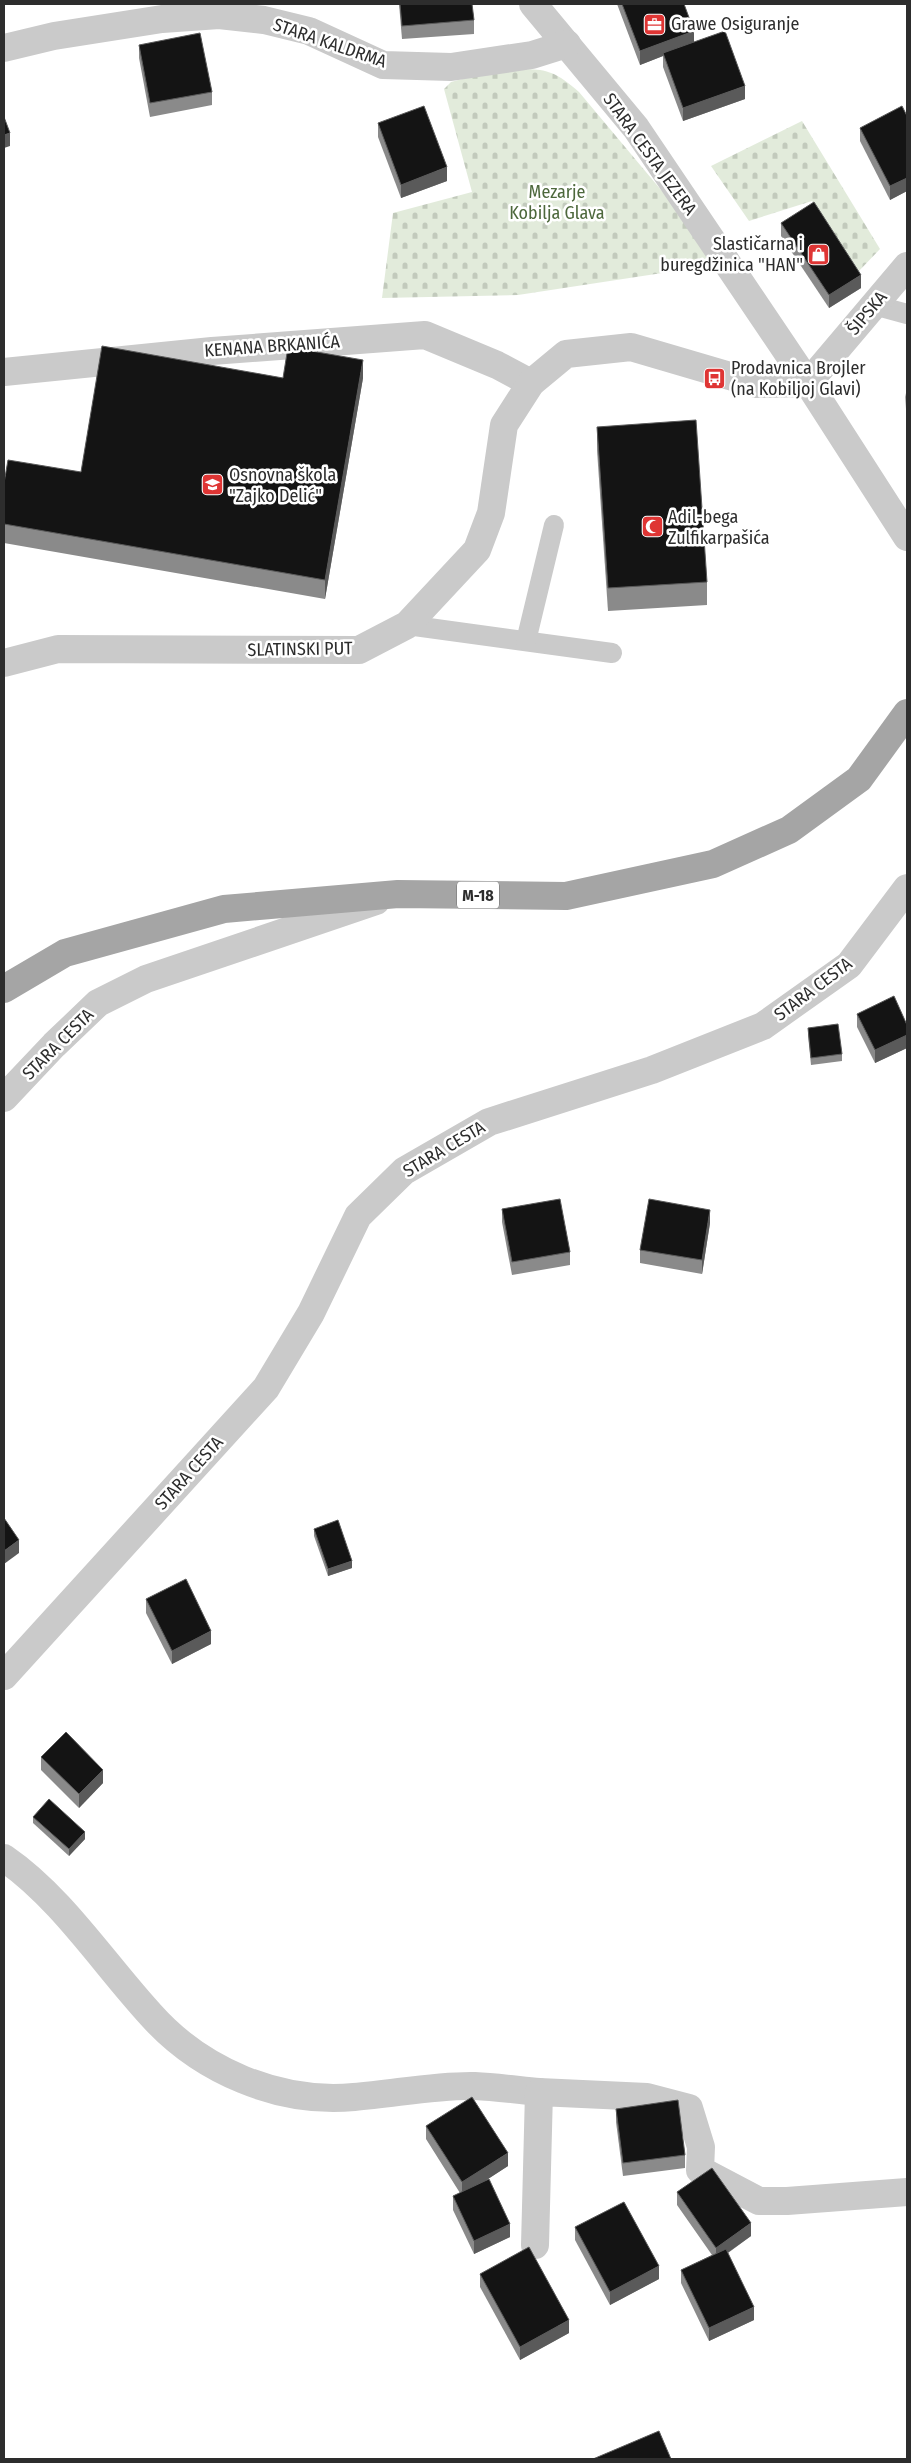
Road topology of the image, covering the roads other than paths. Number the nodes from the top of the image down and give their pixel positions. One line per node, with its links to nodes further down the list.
1 (533, 4): 2 (street, STARA CESTA JEZERA)
2 (567, 44): 3 (street, STARA KALDRMA); 9 (street, STARA CESTA JEZERA)
3 (4, 48)
4 (907, 266): 5 (street, ŠIPSKA)
5 (874, 305): 6 (lane); 9 (street, ŠIPSKA)
6 (907, 314)
7 (4, 372): 8 (street, KENANA BRKANIĆA)
8 (531, 383): 9 (street, SLATINSKI PUT); 12 (street, SLATINSKI PUT)
9 (808, 383): 11 (street, STARA CESTA JEZERA)
10 (554, 525): 13 (lane)
11 (907, 537)
12 (407, 625): 13 (lane); 15 (street, SLATINSKI PUT)
13 (526, 641): 14 (lane)
14 (612, 653)
15 (4, 663)
16 (906, 718): 18 (main road, STARA CESTA / M-18)
17 (907, 888): 21 (street, STARA CESTA)
18 (398, 894): 19 (main road, STARA CESTA / M-18); 20 (street, STARA CESTA)
19 (4, 989)
20 (4, 1098)
21 (4, 1676)
22 (4, 1858): 23 (street)
23 (539, 2092): 24 (street); 25 (street)
24 (907, 2192)
25 (535, 2245)

